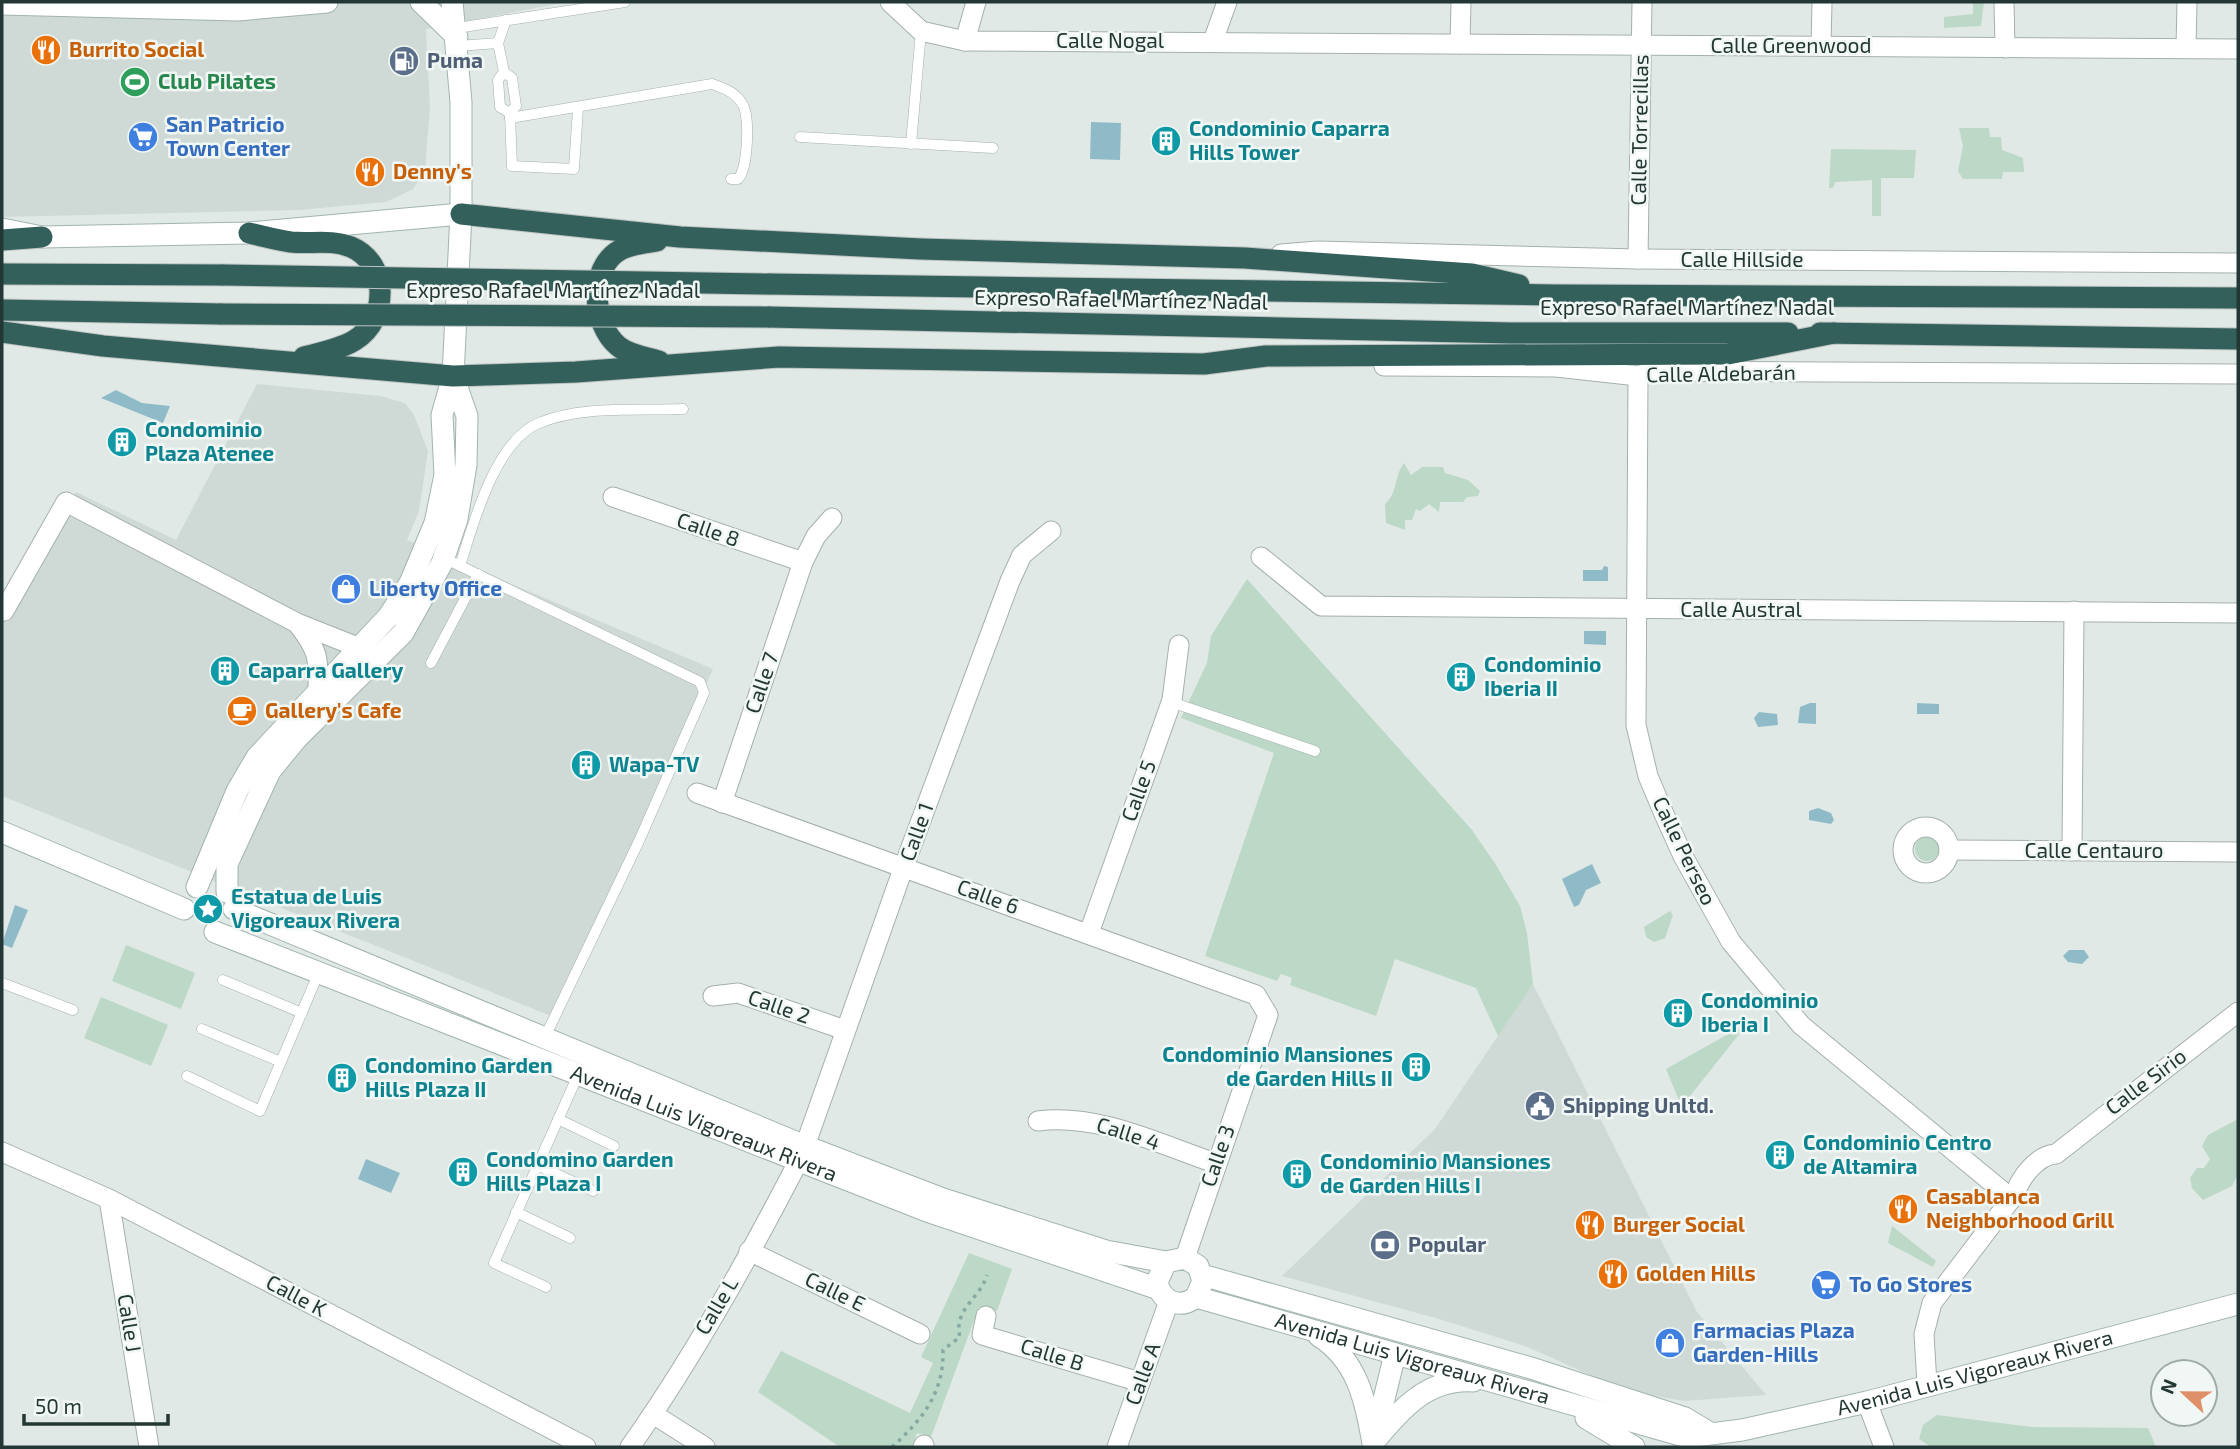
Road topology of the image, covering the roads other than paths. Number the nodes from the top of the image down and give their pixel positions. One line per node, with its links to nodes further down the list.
1 (327, 2): 13 (main road)
2 (421, 2): 16 (main road)
3 (452, 2): 16 (main road)
4 (625, 2): 14 (lane)
5 (890, 2): 15 (street, Calle Nogal)
6 (976, 2): 17 (street)
7 (1227, 2): 18 (street)
8 (1461, 2): 21 (street)
9 (1642, 2): 22 (street, Calle Torrecillas)
10 (1822, 2): 23 (street)
11 (2004, 2): 24 (street)
12 (2187, 2): 25 (street)
13 (2, 4)
14 (506, 20): 16 (lane); 19 (lane)
15 (921, 31): 17 (street, Calle Nogal); 30 (lane)
16 (457, 37): 19 (lane); 33 (main road)
17 (964, 41): 18 (street, Calle Nogal)
18 (1213, 41): 20 (street, Calle Nogal)
19 (498, 43): 28 (lane)
20 (1344, 43): 21 (street, Calle Greenwood)
21 (1460, 44): 22 (street, Calle Greenwood)
22 (1642, 45): 23 (street, Calle Greenwood); 40 (street, Calle Torrecillas)
23 (1821, 46): 24 (street, Calle Greenwood)
24 (2005, 48): 25 (street, Calle Greenwood)
25 (2186, 48): 26 (street, Calle Greenwood)
26 (2238, 49)
27 (578, 108): 28 (lane); 28 (lane); 32 (lane)
28 (510, 116)
29 (800, 137): 30 (lane)
30 (911, 144): 31 (lane)
31 (993, 148)
32 (731, 179)
33 (461, 214): 35 (main road); 37 (highway); 53 (main road)
34 (2, 229): 36 (main road)
35 (249, 233): 36 (main road); 49 (highway)
36 (42, 237): 38 (highway)
37 (680, 237): 39 (highway); 51 (highway)
38 (2, 240)
39 (1245, 258): 40 (street, Calle Hillside); 43 (highway)
40 (1638, 259): 41 (street, Calle Hillside)
41 (2238, 263)
42 (2, 274): 43 (highway, Expreso Rafael Martínez Nadal, bridge)
43 (1555, 295): 44 (highway, Expreso Rafael Martínez Nadal)
44 (2238, 298)
45 (2, 310): 47 (highway, Expreso Rafael Martínez Nadal, bridge)
46 (2, 332): 49 (highway)
47 (1835, 332): 48 (highway, Expreso Rafael Martínez Nadal); 50 (highway)
48 (2238, 339)
49 (288, 361): 53 (highway)
50 (1204, 364): 51 (highway); 54 (street, Calle Aldebarán)
51 (673, 365): 53 (highway)
52 (2238, 374): 54 (street, Calle Aldebarán)
53 (453, 376): 60 (main road); 69 (main road)
54 (1639, 376): 63 (street, Calle Perseo)
55 (683, 409): 60 (lane)
56 (613, 498): 61 (street, Calle 8)
57 (832, 518): 61 (street, Calle 7)
58 (1051, 531): 80 (street, Calle 1)
59 (1261, 557): 63 (street, Calle Austral)
60 (452, 562): 62 (lane); 82 (main road)
61 (803, 562): 75 (street, Calle 7)
62 (478, 574): 70 (lane); 96 (lane)
63 (1637, 609): 65 (street, Calle Austral); 108 (street, Calle Perseo)
64 (4, 611): 67 (street)
65 (2074, 611): 66 (street, Calle Austral); 78 (street)
66 (2238, 613)
67 (297, 623): 69 (street); 71 (street)
68 (1179, 645): 72 (street, Calle 5)
69 (360, 648): 71 (main road)
70 (431, 663)
71 (318, 691): 81 (main road)
72 (1171, 702): 73 (lane); 85 (street, Calle 5)
73 (1315, 751)
74 (697, 793): 75 (street, Calle 6)
75 (722, 803): 80 (street, Calle 6)
76 (2, 832): 83 (main road)
77 (1949, 850): 78 (street, Calle Centauro)
78 (2072, 851): 79 (street, Calle Centauro)
79 (2238, 852)
80 (904, 866): 85 (street, Calle 6); 95 (street, Calle 1)
81 (197, 887): 82 (main road); 83 (main road)
82 (230, 900): 84 (main road); 96 (main road, Avenida Luis Vigoreaux Rivera)
83 (184, 909): 84 (main road)
84 (215, 932): 86 (main road, Avenida Luis Vigoreaux Rivera)
85 (1089, 933): 93 (street, Calle 6)
86 (319, 971): 92 (lane); 98 (main road, Avenida Luis Vigoreaux Rivera)
87 (223, 980): 92 (lane)
88 (2, 983): 90 (lane)
89 (713, 996): 95 (street, Calle 2)
90 (73, 1010)
91 (2238, 1012): 108 (street, Calle Sirio)
92 (302, 1013): 97 (lane)
93 (1268, 1016): 105 (street, Calle 3)
94 (202, 1029): 97 (lane)
95 (845, 1030): 104 (street, Calle 1)
96 (545, 1037): 104 (main road, Avenida Luis Vigoreaux Rivera)
97 (281, 1062): 99 (lane)
98 (579, 1074): 100 (lane); 104 (main road, Avenida Luis Vigoreaux Rivera)
99 (187, 1076)
100 (558, 1119): 102 (lane); 106 (lane)
101 (1038, 1121): 105 (street, Calle 4)
102 (614, 1146)
103 (2, 1152): 109 (street, Calle K)
104 (801, 1154): 112 (street, Calle L); 113 (main road, Avenida Luis Vigoreaux Rivera); 116 (main road, Avenida Luis Vigoreaux Rivera)
105 (1215, 1163): 113 (street, Calle 3)
106 (537, 1165): 107 (lane); 110 (lane)
107 (593, 1191)
108 (2014, 1194): 125 (street, Calle Sirio)
109 (109, 1199): 131 (street, Calle J); 132 (street, Calle K)
110 (516, 1212): 111 (lane); 115 (lane)
111 (570, 1237)
112 (749, 1251): 121 (street, Calle E); 128 (street, Calle L)
113 (1176, 1260): 114 (main road, Avenida Luis Vigoreaux Rivera); 116 (main road)
114 (1202, 1275): 117 (main road); 129 (main road, Avenida Luis Vigoreaux Rivera)
115 (546, 1287)
116 (1164, 1295): 117 (main road, Avenida Luis Vigoreaux Rivera); 123 (street, Calle A)
117 (1196, 1297): 120 (main road, Avenida Luis Vigoreaux Rivera)
118 (2238, 1304): 125 (main road, Avenida Luis Vigoreaux Rivera)
119 (986, 1317): 123 (street, Calle B)
120 (1307, 1329): 122 (main road, Avenida Luis Vigoreaux Rivera); 130 (main road)
121 (920, 1334)
122 (1395, 1354): 124 (main road, Avenida Luis Vigoreaux Rivera); 130 (main road)
123 (1140, 1381): 135 (street, Calle A)
124 (1492, 1382): 126 (main road, Avenida Luis Vigoreaux Rivera); 130 (main road)
125 (1927, 1384): 127 (main road, Avenida Luis Vigoreaux Rivera)
126 (1544, 1397): 129 (main road, Avenida Luis Vigoreaux Rivera); 136 (main road)
127 (1867, 1402): 129 (main road, Avenida Luis Vigoreaux Rivera); 137 (street)
128 (653, 1414): 133 (street, Calle L); 134 (street)
129 (1709, 1440)
130 (1372, 1445)
131 (149, 1447)
132 (586, 1447)
133 (630, 1447)
134 (705, 1447)
135 (1117, 1447)
136 (1634, 1447)
137 (1884, 1447)

